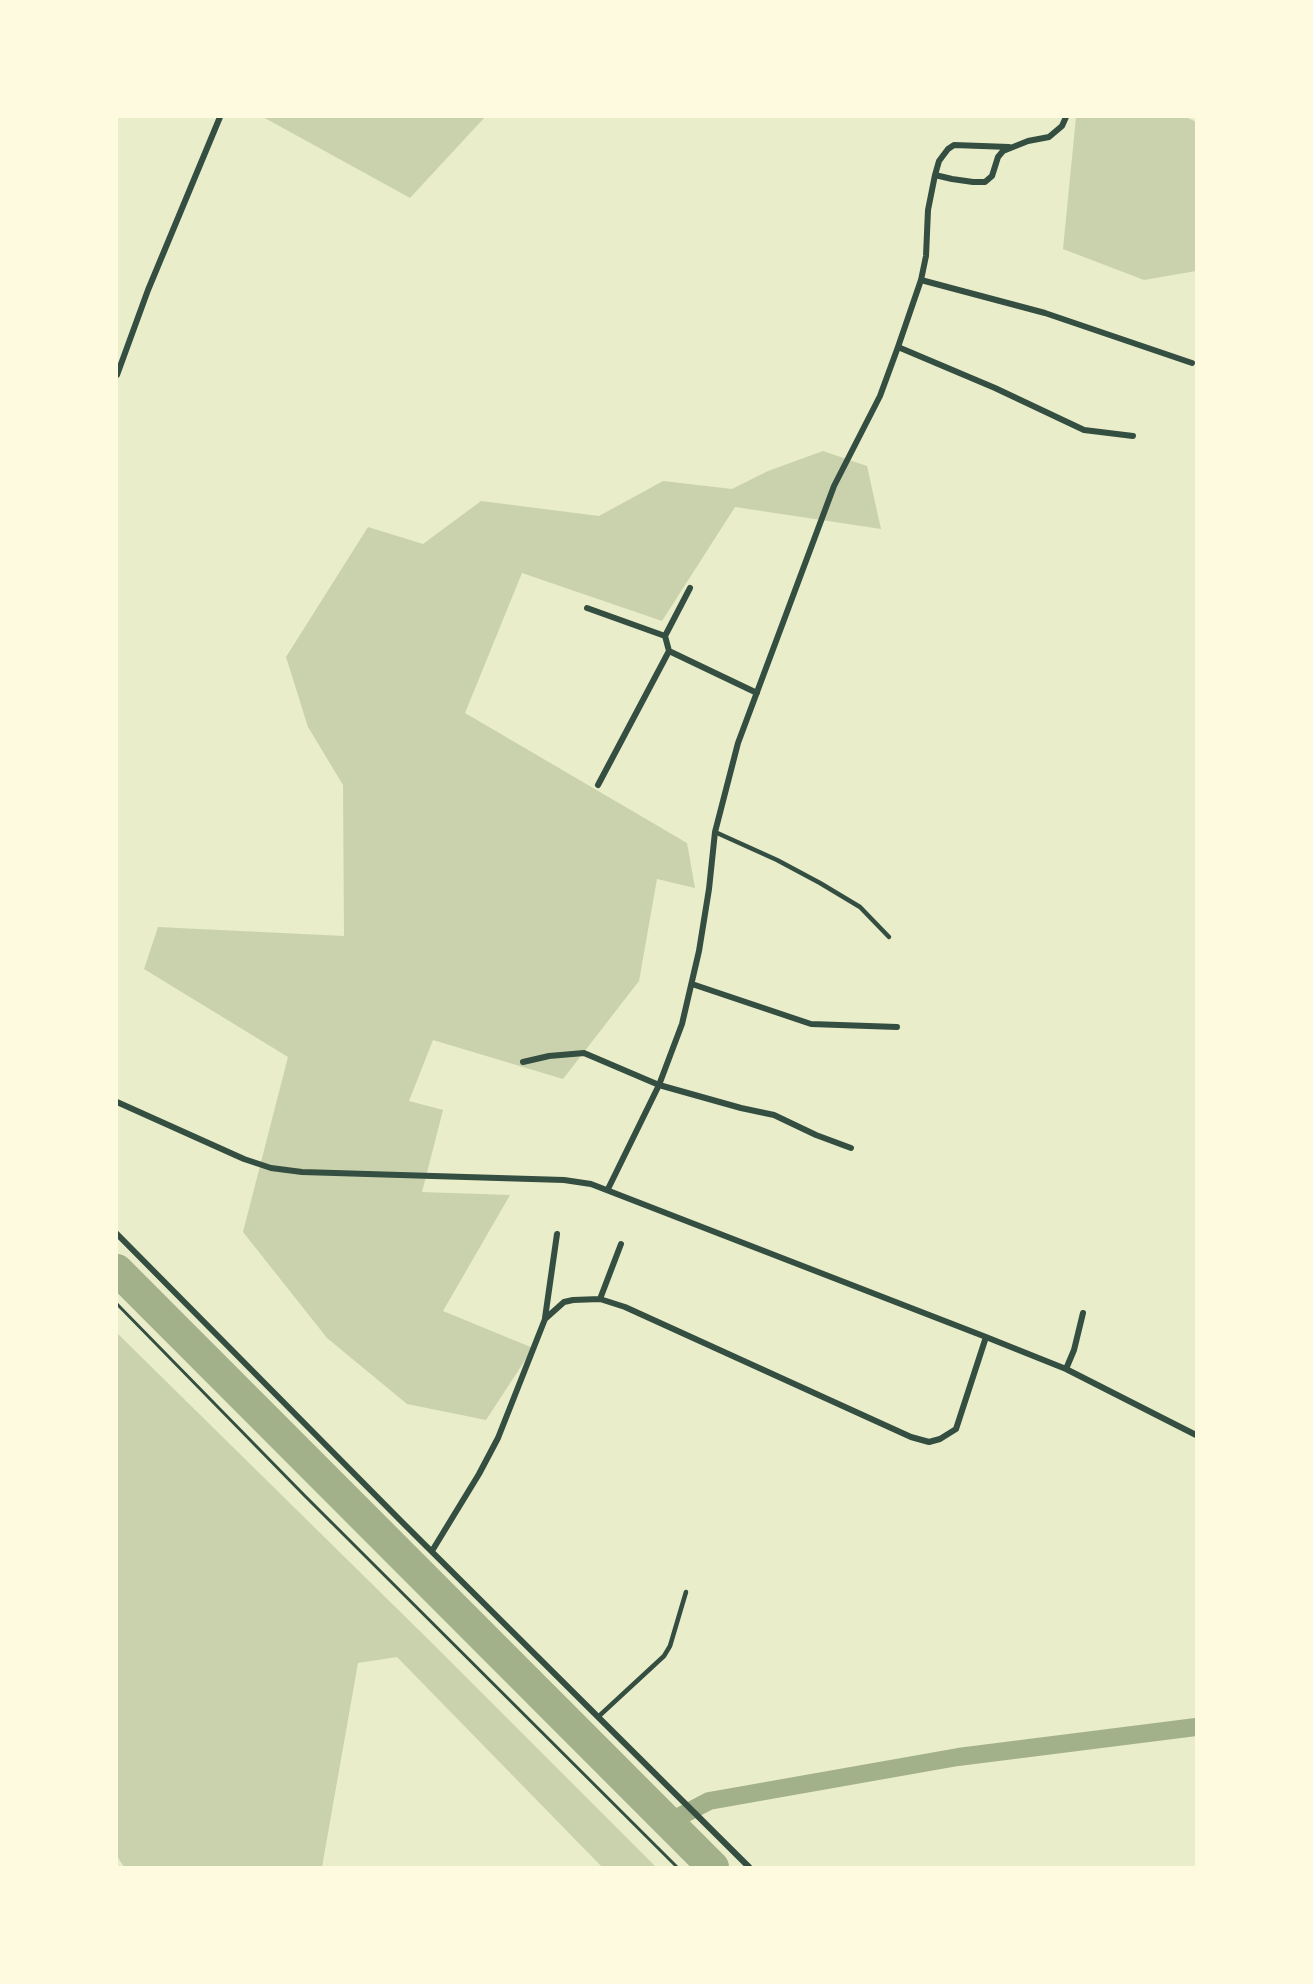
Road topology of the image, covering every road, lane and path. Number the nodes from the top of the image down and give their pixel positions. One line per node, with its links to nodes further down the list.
1 (220, 117): 8 (street)
2 (1066, 117): 3 (street)
3 (1010, 147): 4 (street); 4 (street)
4 (935, 175): 5 (street)
5 (921, 280): 6 (street); 7 (street)
6 (898, 347): 9 (street); 14 (street)
7 (1192, 363)
8 (117, 375)
9 (1133, 436)
10 (690, 588): 12 (street)
11 (587, 608): 12 (street)
12 (665, 636): 13 (street)
13 (669, 651): 14 (street); 15 (street)
14 (757, 693): 16 (street)
15 (598, 785)
16 (715, 832): 17 (lane); 18 (street)
17 (889, 937)
18 (692, 984): 19 (street); 21 (street)
19 (897, 1027)
20 (524, 1062): 21 (street)
21 (659, 1085): 23 (street); 24 (street)
22 (117, 1102): 24 (street)
23 (851, 1148)
24 (608, 1189): 32 (street)
25 (117, 1234): 35 (street)
26 (557, 1234): 31 (street)
27 (621, 1244): 28 (street)
28 (600, 1299): 31 (street); 32 (street)
29 (117, 1304): 38 (path)
30 (1083, 1313): 33 (street)
31 (545, 1318): 35 (street)
32 (986, 1336): 33 (street)
33 (1066, 1369): 34 (street)
34 (1196, 1435)
35 (432, 1551): 37 (street)
36 (686, 1592): 37 (lane)
37 (598, 1717): 39 (street)
38 (676, 1867)
39 (749, 1867)

